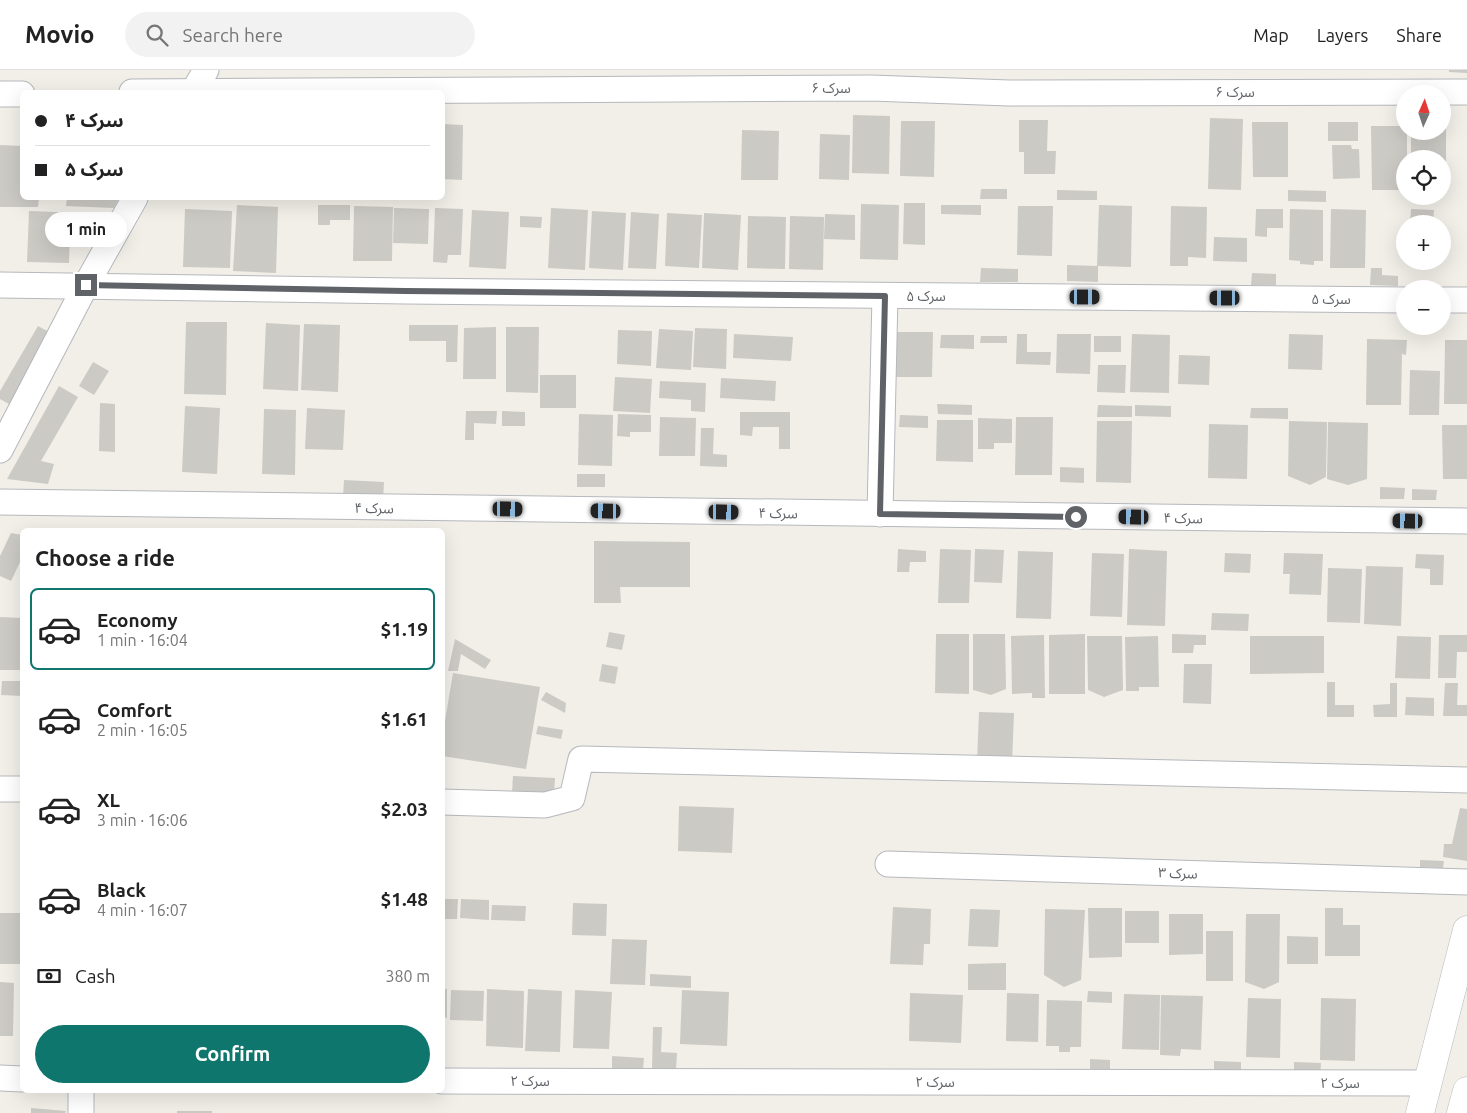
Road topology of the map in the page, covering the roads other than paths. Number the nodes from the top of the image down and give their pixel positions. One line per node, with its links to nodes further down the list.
1 (206, 70): 2 (street)
2 (195, 90)
3 (445, 91): 4 (street, سرک ۶)
4 (1467, 92)
5 (0, 94): 6 (street)
6 (20, 94)
7 (134, 200): 9 (street)
8 (0, 285): 9 (street, سرک ۵)
9 (86, 285): 10 (street, سرک ۵); 14 (street)
10 (885, 296): 11 (street, سرک ۵); 16 (street)
11 (1396, 300)
12 (1451, 300): 13 (street)
13 (1467, 300)
14 (0, 450)
15 (0, 502): 16 (street, سرک ۴)
16 (880, 514): 17 (street, سرک ۴)
17 (1467, 521)
18 (1467, 780): 21 (street)
19 (0, 789): 20 (street)
20 (20, 789)
21 (445, 802)
22 (888, 864): 23 (street, سرک ۳)
23 (1467, 882)
24 (1467, 930): 28 (street)
25 (0, 1078): 26 (street)
26 (20, 1079)
27 (445, 1080): 28 (street, سرک ۲)
28 (1428, 1083): 32 (street)
29 (1467, 1091): 33 (street)
30 (81, 1093): 31 (street)
31 (81, 1113)
32 (1420, 1113)
33 (1461, 1113)

